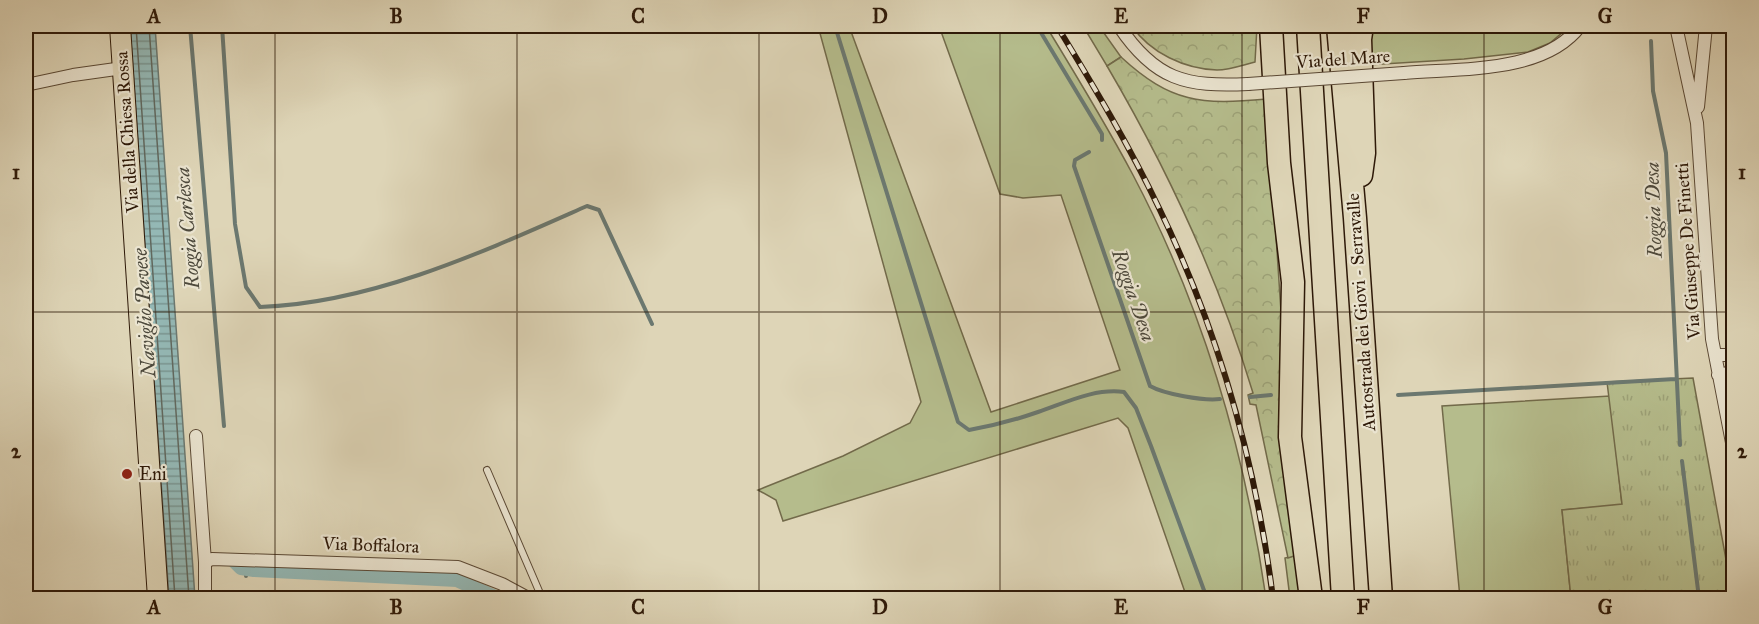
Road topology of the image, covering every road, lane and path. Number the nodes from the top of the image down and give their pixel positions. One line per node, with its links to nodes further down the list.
1 (120, 26): 10 (main road, Via della Chiesa Rossa)
2 (1119, 26): 7 (street, Via del Mare, bridge)
3 (1271, 26): 14 (highway)
4 (1308, 26): 19 (highway, Autostrada dei Giovi - Serravalle)
5 (1338, 26): 13 (highway, Autostrada dei Giovi - Serravalle)
6 (1362, 26): 13 (highway)
7 (1580, 26)
8 (1676, 26): 12 (street, Via Giuseppe De Finetti)
9 (1706, 26): 12 (street, Via Giuseppe De Finetti)
10 (123, 68): 11 (street); 24 (main road, Via della Chiesa Rossa)
11 (26, 85)
12 (1697, 123): 15 (street, Via Giuseppe De Finetti)
13 (1354, 218): 30 (highway, Autostrada dei Giovi - Serravalle)
14 (1287, 221): 19 (highway); 28 (highway)
15 (1714, 355): 16 (street); 18 (street, Via Giuseppe De Finetti)
16 (1734, 355)
17 (1734, 372): 18 (street)
18 (1718, 375): 21 (street, Via Giuseppe De Finetti)
19 (1330, 423): 29 (highway, Autostrada dei Giovi - Serravalle)
20 (196, 436): 23 (street)
21 (1734, 453)
22 (487, 470): 27 (lane)
23 (205, 562): 25 (street); 26 (street, Via Boffalora)
24 (158, 598)
25 (205, 598)
26 (528, 598)
27 (542, 598)
28 (1311, 598)
29 (1343, 598)
30 (1381, 598)

